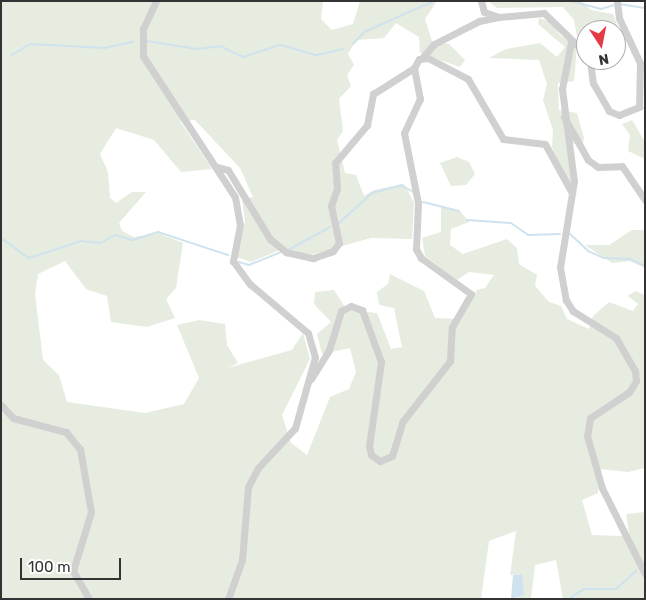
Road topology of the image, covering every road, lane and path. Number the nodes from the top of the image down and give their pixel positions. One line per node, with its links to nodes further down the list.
1 (156, 1): 13 (street)
2 (481, 2): 4 (street)
3 (617, 5): 5 (street)
4 (499, 17): 7 (street); 9 (street)
5 (623, 20)
6 (626, 28): 11 (street)
7 (573, 40): 8 (street); 12 (street)
8 (576, 42)
9 (422, 58): 10 (street); 14 (street)
10 (414, 68): 13 (street); 16 (street)
11 (591, 70)
12 (564, 118): 14 (street); 15 (street)
13 (217, 167): 16 (street)
14 (572, 192): 18 (street)
15 (645, 200)
16 (311, 379): 20 (street)
17 (1, 405): 19 (street)
18 (645, 574)
19 (89, 599)
20 (228, 599)

